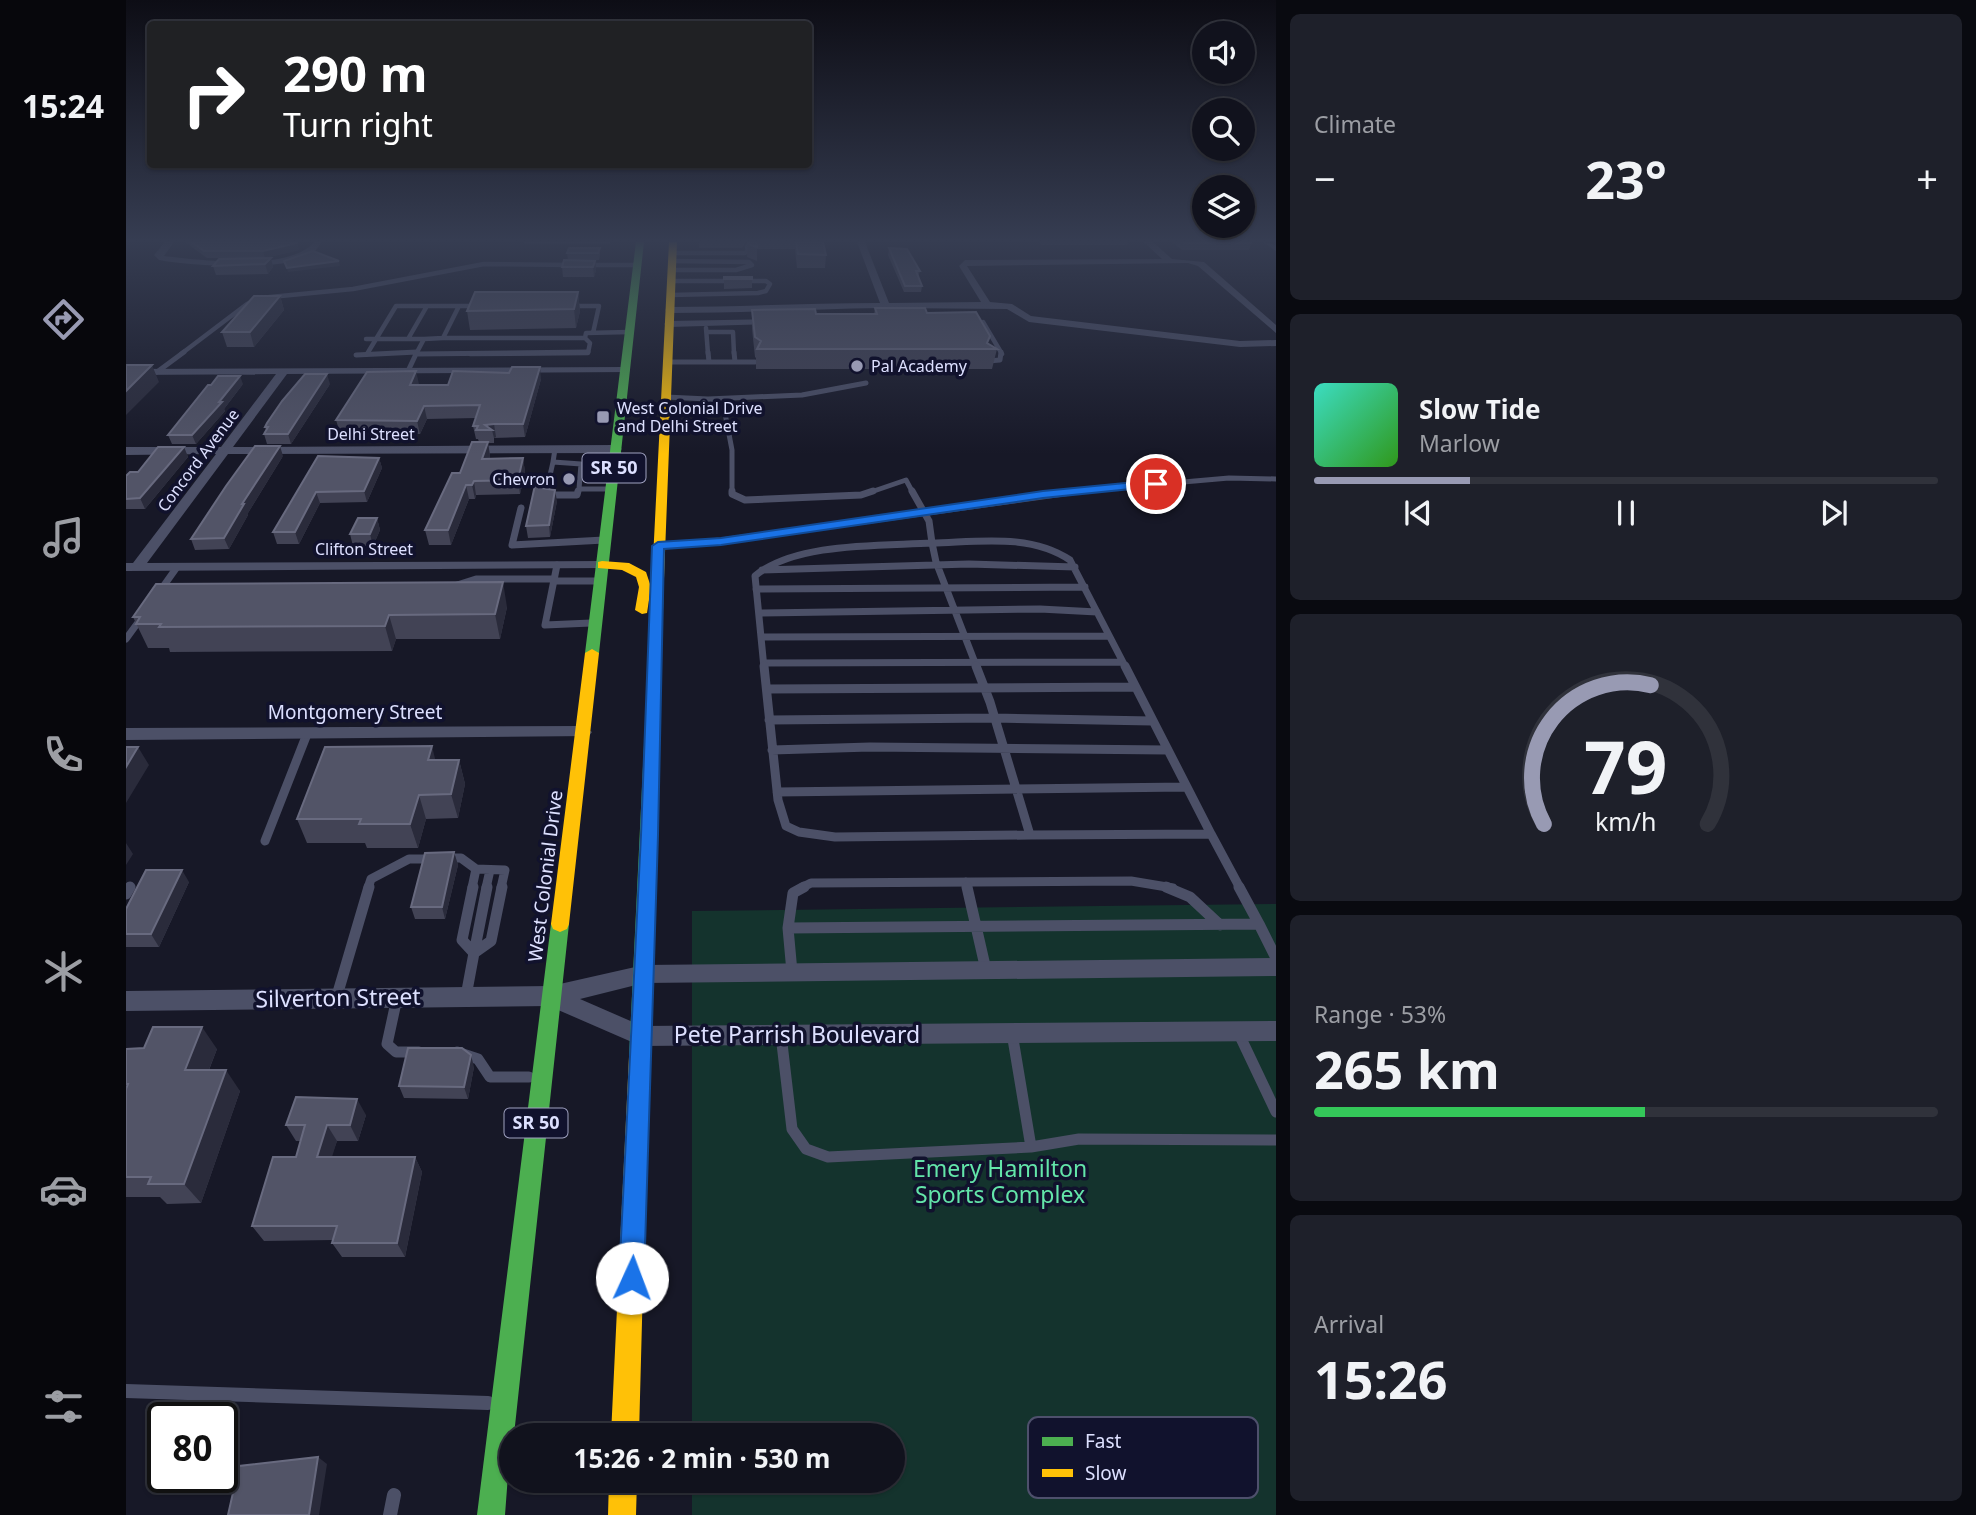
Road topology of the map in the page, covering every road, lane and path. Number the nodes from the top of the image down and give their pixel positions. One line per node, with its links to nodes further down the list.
1 (235, 313): 41 (lane)
2 (392, 313): 25 (lane)
3 (423, 313): 26 (lane)
4 (456, 313): 22 (lane)
5 (598, 313): 21 (lane)
6 (631, 313): 20 (highway, West Colonial Drive / SR 50)
7 (670, 313): 33 (highway, SR 50)
8 (695, 313): 18 (street)
9 (888, 313): 14 (street)
10 (1019, 313): 28 (street)
11 (1256, 313): 19 (street)
12 (789, 322): 18 (street)
13 (878, 322): 14 (street)
14 (891, 322): 15 (street)
15 (904, 322)
16 (970, 322): 17 (street)
17 (983, 322): 32 (lane)
18 (706, 328): 34 (lane); 35 (lane)
19 (1276, 330)
20 (629, 332): 21 (lane); 37 (highway, West Colonial Drive / SR 50)
21 (593, 333): 23 (lane)
22 (443, 338): 23 (lane); 27 (lane)
23 (585, 338): 30 (lane)
24 (366, 339): 25 (lane)
25 (376, 339): 26 (lane); 29 (lane)
26 (408, 339): 27 (lane)
27 (424, 339): 30 (lane)
28 (1276, 343)
29 (367, 354): 30 (lane); 31 (lane)
30 (416, 354): 39 (lane)
31 (356, 355)
32 (988, 361)
33 (668, 362): 34 (lane); 43 (highway, SR 50)
34 (709, 362): 35 (lane)
35 (735, 362): 36 (lane)
36 (755, 362)
37 (625, 370): 39 (street); 45 (highway); 47 (highway, West Colonial Drive / SR 50)
38 (284, 371): 39 (street); 41 (street); 49 (street, Concord Avenue)
39 (408, 371)
40 (126, 372): 41 (street)
41 (157, 372)
42 (866, 383): 44 (lane)
43 (666, 397): 44 (lane); 45 (highway, SR 50)
44 (708, 399): 56 (lane)
45 (665, 416): 60 (highway, SR 50)
46 (555, 449): 47 (street, Delhi Street); 49 (street, Delhi Street); 50 (lane)
47 (616, 449): 53 (highway, West Colonial Drive / SR 50)
48 (126, 451): 49 (street, Delhi Street)
49 (224, 451): 63 (street, Concord Avenue)
50 (552, 462): 52 (lane); 52 (lane)
51 (1276, 479): 56 (lane)
52 (579, 489): 53 (lane)
53 (611, 492): 55 (highway); 57 (highway, West Colonial Drive / SR 50)
54 (521, 508): 57 (lane)
55 (626, 508)
56 (922, 512): 59 (lane); 60 (lane)
57 (605, 540): 67 (highway, West Colonial Drive / SR 50)
58 (638, 543): 60 (highway)
59 (932, 543): 61 (lane); 65 (lane); 66 (lane)
60 (658, 546): 86 (highway, SR 50)
61 (937, 564): 65 (lane); 66 (lane); 71 (lane)
62 (473, 566): 64 (street, Clifton Street); 68 (street, Clifton Street); 69 (lane)
63 (131, 567): 64 (street, Clifton Street)
64 (177, 567): 74 (lane)
65 (1075, 567): 70 (lane)
66 (758, 570): 72 (lane)
67 (602, 573): 68 (street, Clifton Street); 81 (highway, West Colonial Drive / SR 50); 86 (highway)
68 (556, 575): 69 (lane); 81 (lane)
69 (468, 581): 73 (lane)
70 (1085, 587): 71 (lane); 79 (lane)
71 (947, 588): 72 (lane); 78 (lane)
72 (756, 589): 80 (lane)
73 (442, 590)
74 (158, 593): 75 (lane); 76 (lane)
75 (172, 593)
76 (152, 602)
77 (146, 611): 85 (lane)
78 (955, 611): 79 (lane); 80 (lane); 82 (lane)
79 (1097, 612): 83 (lane)
80 (760, 613): 84 (lane)
81 (596, 623): 96 (highway, West Colonial Drive / SR 50)
82 (964, 635): 83 (lane); 84 (lane); 87 (lane)
83 (1108, 636): 88 (lane)
84 (762, 637): 89 (lane)
85 (126, 639)
86 (656, 646): 119 (highway, SR 50)
87 (974, 661): 88 (lane); 89 (lane); 91 (lane)
88 (1121, 662): 90 (lane)
89 (764, 663): 92 (lane)
90 (1135, 687): 91 (lane); 95 (lane)
91 (984, 688): 92 (lane); 93 (lane)
92 (766, 689): 94 (lane)
93 (994, 718): 94 (lane); 95 (lane); 99 (lane)
94 (769, 720): 100 (lane)
95 (1152, 721): 101 (lane)
96 (583, 732): 97 (street, Montgomery Street); 121 (highway, West Colonial Drive / SR 50)
97 (307, 733): 98 (street, Montgomery Street); 107 (lane)
98 (126, 734)
99 (1003, 748): 100 (lane); 101 (lane); 103 (lane)
100 (772, 750): 104 (lane)
101 (1167, 750): 102 (lane)
102 (1186, 787): 103 (lane); 105 (lane)
103 (1016, 789): 104 (lane); 106 (lane)
104 (777, 792): 106 (lane)
105 (1211, 834): 106 (lane); 110 (lane)
106 (1030, 835)
107 (265, 841)
108 (476, 869): 114 (lane); 114 (lane); 123 (lane)
109 (966, 882): 111 (lane); 112 (lane); 113 (lane)
110 (1259, 924): 111 (lane); 115 (lane)
111 (1220, 925): 112 (lane)
112 (975, 926): 113 (lane); 117 (lane)
113 (789, 928): 118 (lane)
114 (474, 953): 120 (lane)
115 (1276, 958)
116 (1276, 967): 117 (street)
117 (986, 970): 118 (street)
118 (792, 972): 119 (street)
119 (644, 974): 121 (street); 128 (highway, SR 50)
120 (466, 996): 121 (street, Silverton Street); 122 (street, Silverton Street)
121 (551, 996): 128 (street, Pete Parrish Boulevard); 130 (highway, West Colonial Drive / SR 50)
122 (397, 998): 123 (street, Silverton Street); 130 (lane)
123 (336, 999): 124 (street, Silverton Street)
124 (126, 1001)
125 (1276, 1031): 126 (street, Pete Parrish Boulevard)
126 (1238, 1032): 127 (street, Pete Parrish Boulevard); 131 (lane)
127 (1013, 1033): 129 (street, Pete Parrish Boulevard); 133 (lane)
128 (641, 1035): 129 (street, Pete Parrish Boulevard); 136 (highway, SR 50)
129 (781, 1035): 133 (lane)
130 (541, 1077): 135 (highway, West Colonial Drive / SR 50)
131 (1276, 1111)
132 (1276, 1140): 133 (lane)
133 (1031, 1147)
134 (126, 1391): 135 (lane)
135 (504, 1402): 140 (highway, West Colonial Drive / SR 50)
136 (625, 1423)
137 (623, 1493): 141 (highway)
138 (394, 1494): 139 (lane)
139 (390, 1515)
140 (491, 1515)
141 (622, 1515)

